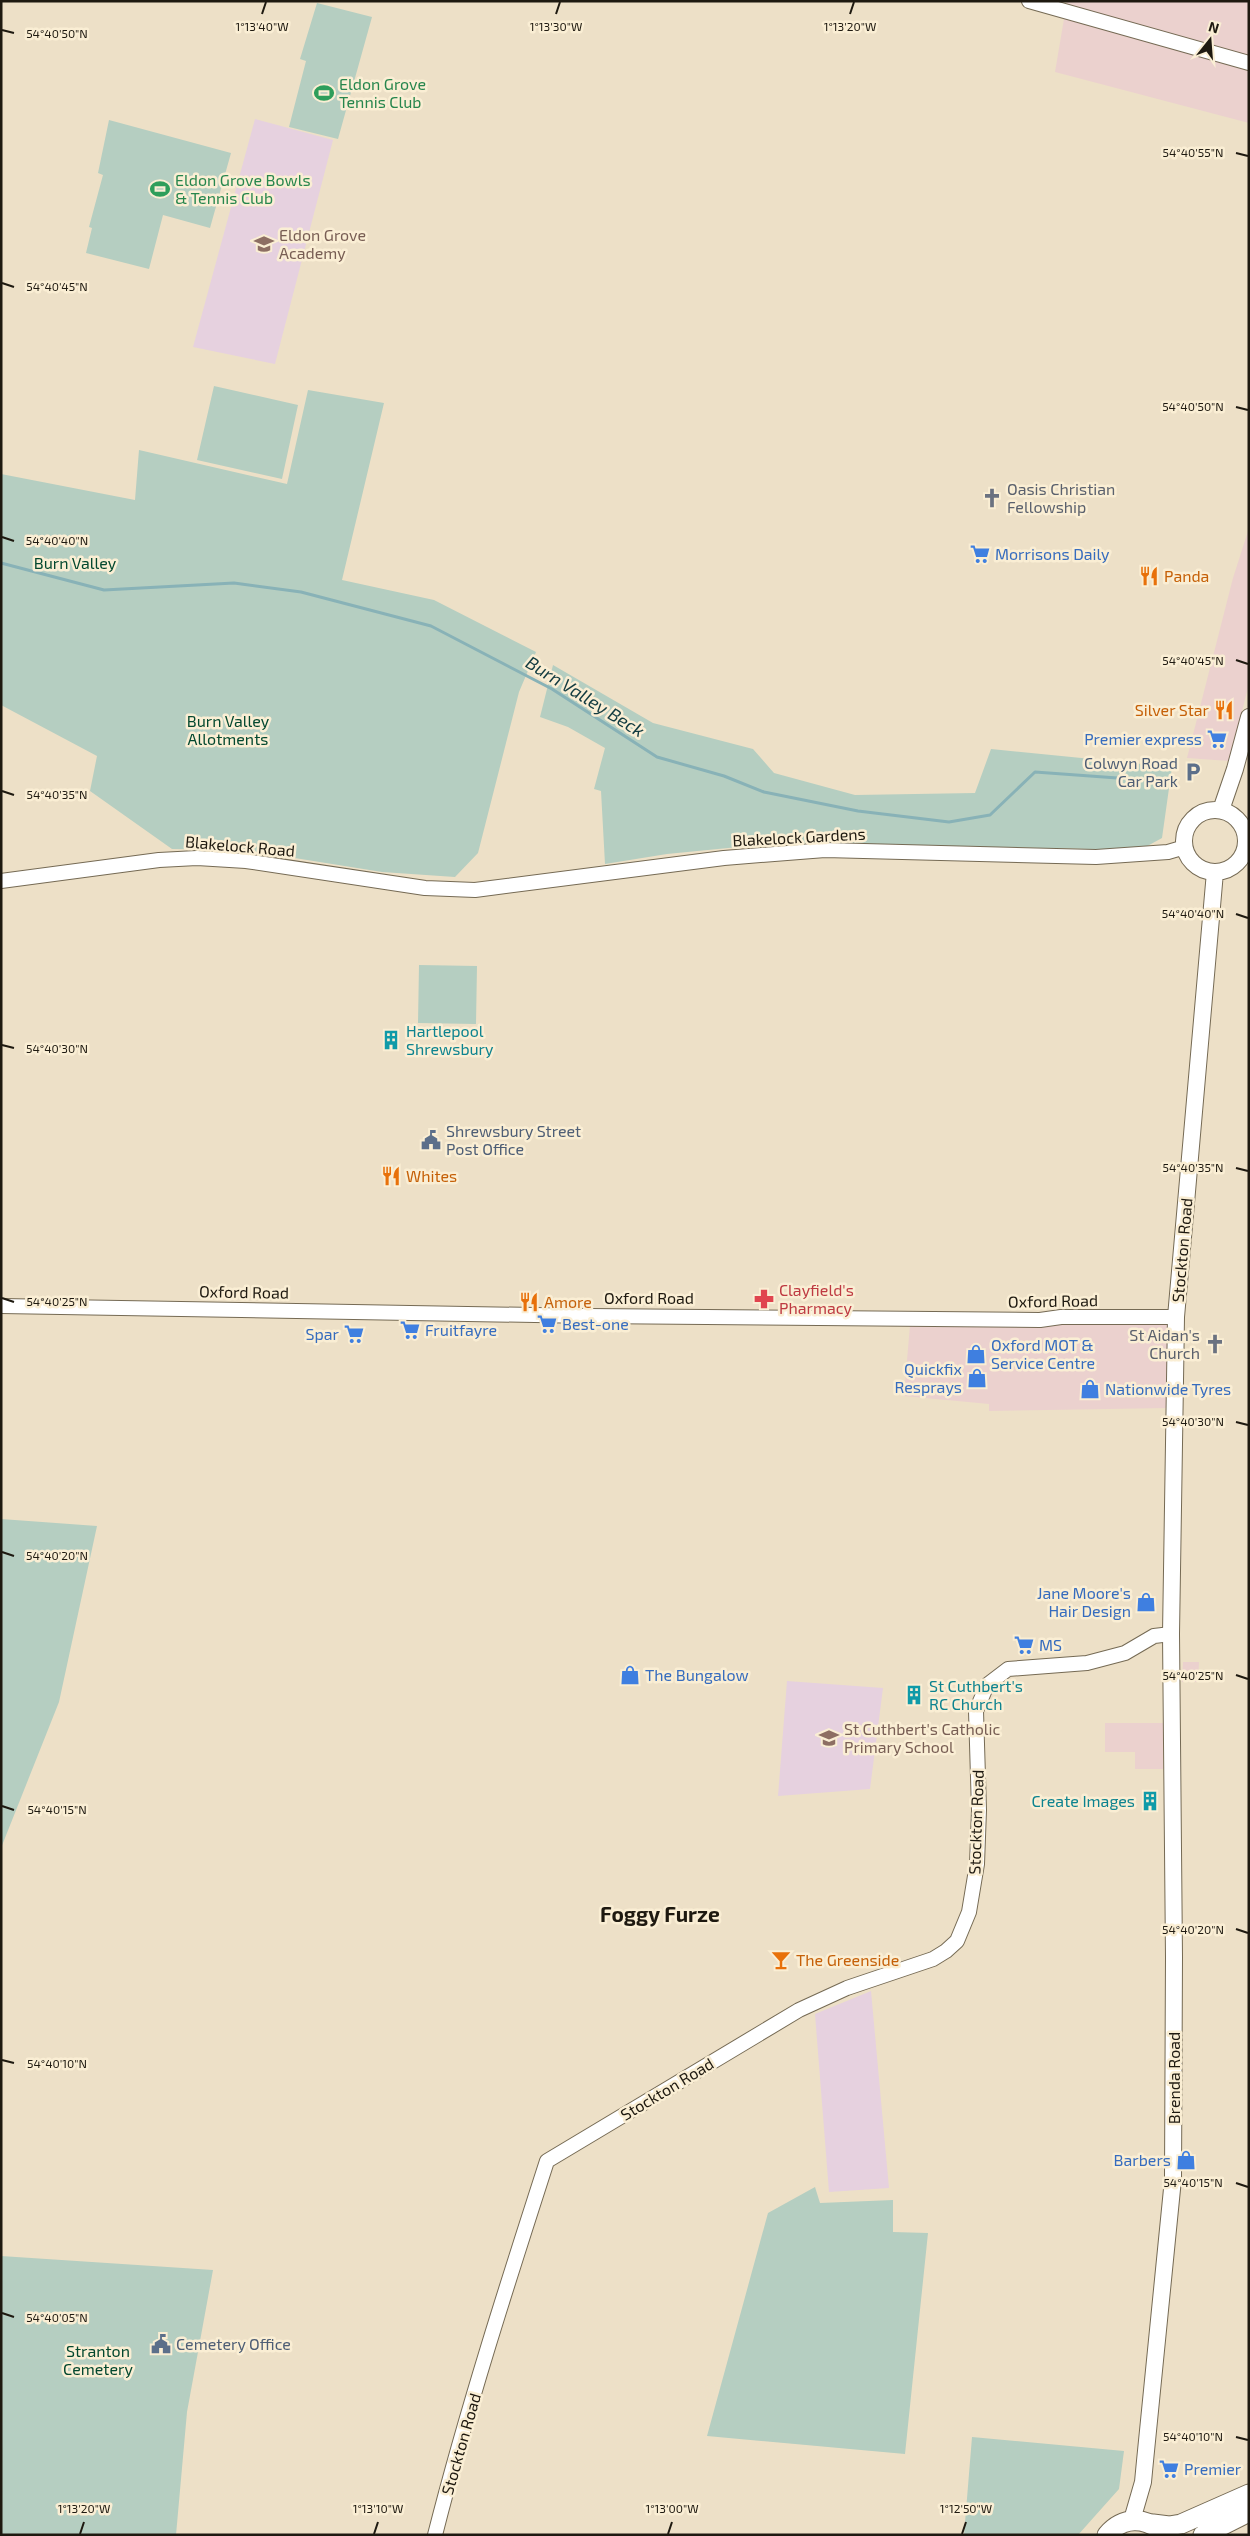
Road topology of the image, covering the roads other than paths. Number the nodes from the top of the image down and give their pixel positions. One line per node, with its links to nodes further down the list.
1 (1029, 1): 2 (street)
2 (1249, 63)
3 (1249, 717): 4 (main road)
4 (1221, 810): 5 (main road); 6 (main road)
5 (1247, 844): 7 (main road)
6 (1185, 848): 7 (main road); 9 (street, Blakelock Gardens)
7 (1215, 872): 11 (main road, Stockton Road)
8 (1, 881): 9 (street, Blakelock Road)
9 (476, 890)
10 (1, 1306): 11 (street, Oxford Road)
11 (1176, 1317): 12 (main road, Stockton Road)
12 (1171, 1634): 15 (main road, Brenda Road); 17 (street, Stockton Road)
13 (1249, 2494): 16 (highway)
14 (1249, 2512): 19 (highway)
15 (1132, 2520): 16 (highway); 18 (highway)
16 (1159, 2529)
17 (435, 2535)
18 (1107, 2535)
19 (1203, 2535)

